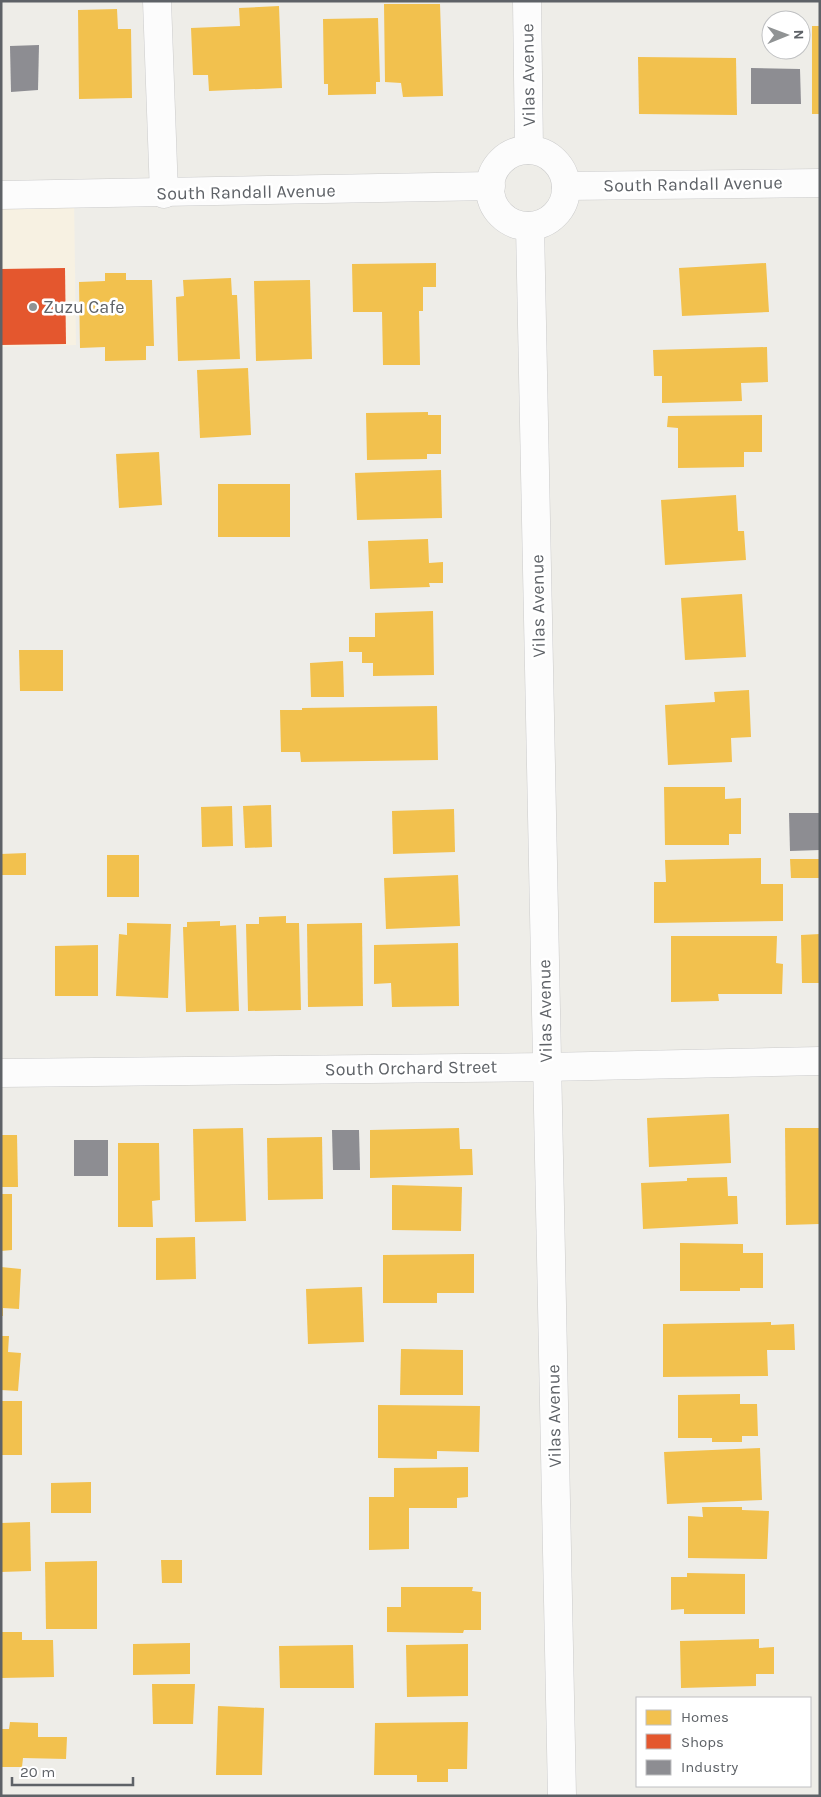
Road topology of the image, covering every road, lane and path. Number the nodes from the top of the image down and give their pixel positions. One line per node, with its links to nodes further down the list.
1 (157, 1): 7 (street)
2 (527, 1): 3 (street, Vilas Avenue)
3 (529, 150): 5 (street); 6 (street)
4 (820, 183): 6 (street, South Randall Avenue)
5 (491, 186): 7 (street, South Randall Avenue); 9 (street)
6 (566, 186): 9 (street)
7 (164, 194): 8 (street, South Randall Avenue)
8 (1, 195)
9 (530, 226): 11 (street, Vilas Avenue)
10 (820, 1061): 11 (street, South Orchard Street)
11 (546, 1067): 12 (street, South Orchard Street); 13 (street, Vilas Avenue)
12 (1, 1073)
13 (562, 1796)

